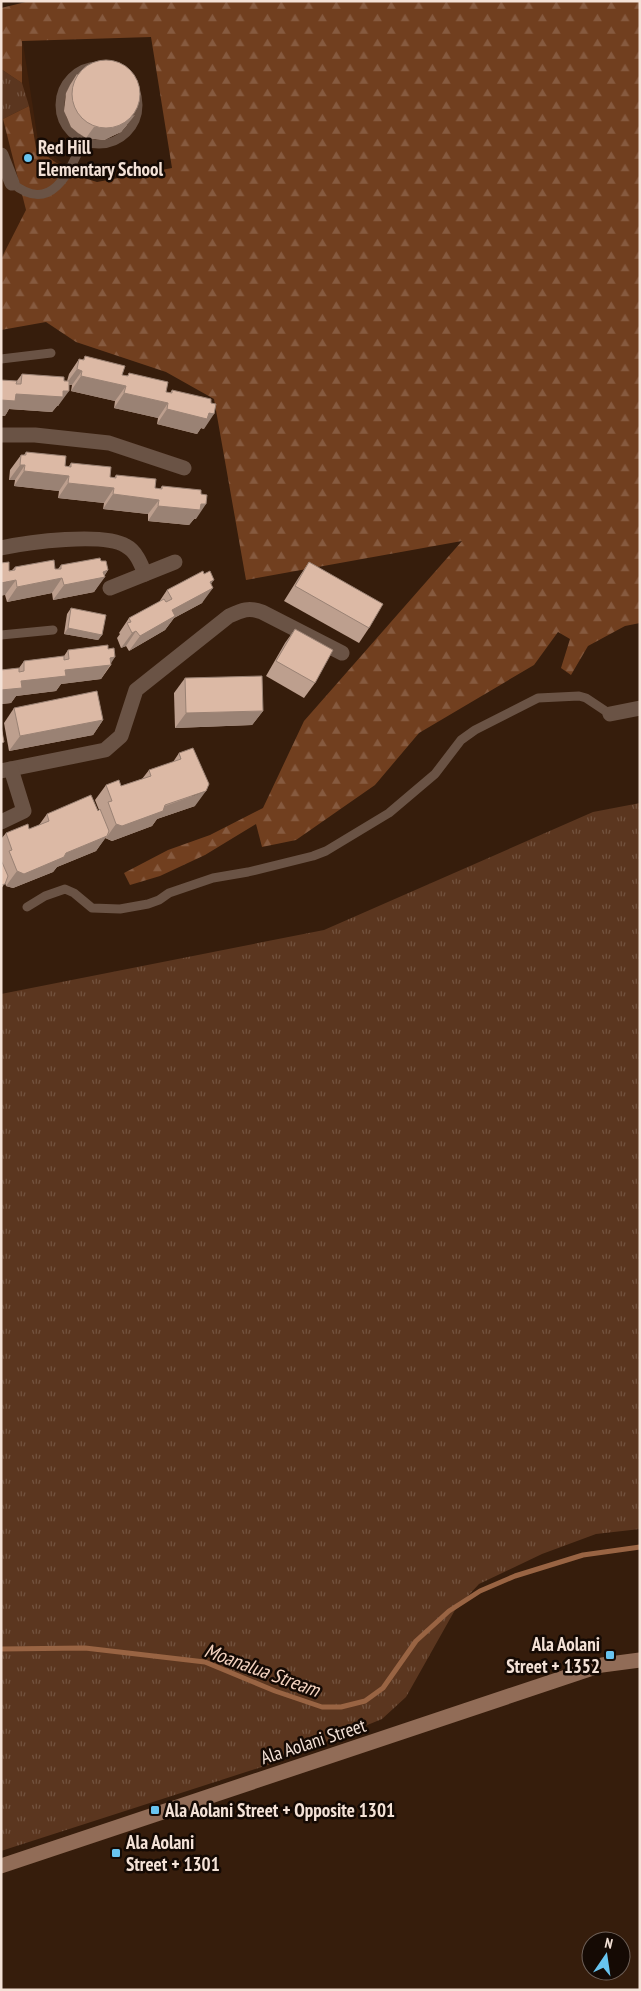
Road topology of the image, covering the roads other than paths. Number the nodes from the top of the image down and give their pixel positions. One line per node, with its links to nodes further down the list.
1 (83, 141): 1 (lane); 3 (lane)
2 (1, 155): 3 (street)
3 (12, 183)
4 (51, 353): 5 (lane)
5 (1, 359)
6 (1, 435): 7 (street)
7 (184, 468)
8 (1, 548): 10 (street)
9 (175, 562): 10 (street)
10 (145, 574): 11 (street)
11 (110, 588)
12 (53, 630): 13 (lane)
13 (1, 635)
14 (342, 653): 17 (street)
15 (640, 708): 16 (street)
16 (610, 714): 19 (lane)
17 (6, 770): 18 (street)
18 (1, 822)
19 (27, 907)
20 (640, 1660): 21 (street, Ala Aolani Street)
21 (1, 1866)

